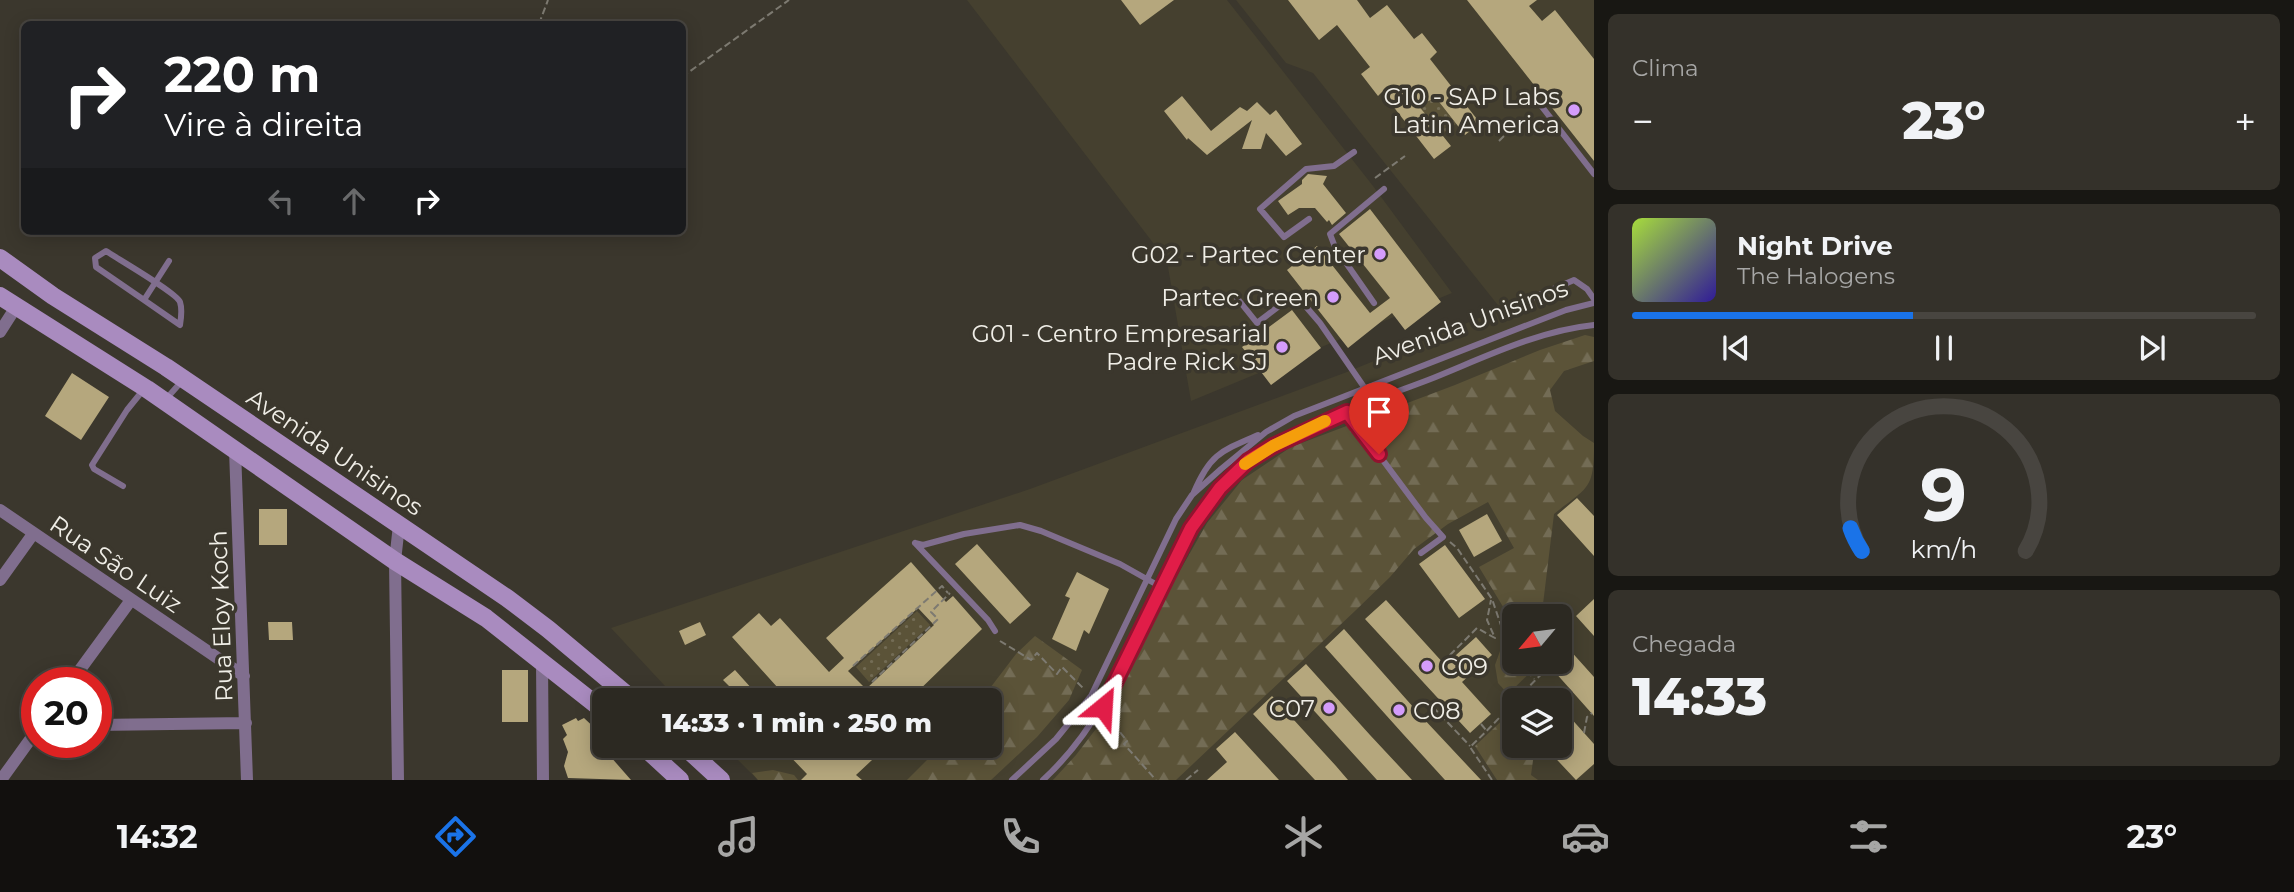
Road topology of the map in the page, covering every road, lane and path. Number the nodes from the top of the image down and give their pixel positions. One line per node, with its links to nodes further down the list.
1 (548, 0): 3 (path)
2 (789, 0): 4 (path)
3 (540, 21)
4 (686, 74)
5 (1539, 103): 10 (lane)
6 (1522, 118): 7 (path)
7 (1499, 141)
8 (1354, 152): 13 (lane)
9 (1405, 156): 11 (path)
10 (1594, 174)
11 (1375, 178)
12 (1384, 189): 21 (lane)
13 (1309, 219)
14 (0, 258): 26 (main road, Avenida Unisinos)
15 (169, 261): 16 (lane)
16 (155, 283): 19 (lane); 19 (lane); 19 (lane)
17 (0, 296): 23 (main road)
18 (1237, 298): 27 (lane)
19 (144, 300)
20 (1594, 301): 22 (lane); 27 (lane, Avenida Unisinos)
21 (1374, 303)
22 (1518, 304)
23 (16, 307): 25 (street); 28 (main road)
24 (1594, 325): 30 (lane, Avenida Unisinos)
25 (0, 332)
26 (183, 380): 29 (lane); 38 (main road, Avenida Unisinos)
27 (1364, 387): 31 (lane, Avenida Unisinos)
28 (145, 388): 29 (main road); 35 (lane)
29 (165, 401): 32 (main road)
30 (1347, 412): 40 (lane); 45 (lane, Avenida Unisinos)
31 (1266, 432): 33 (lane); 34 (lane, Avenida Unisinos)
32 (235, 450): 42 (main road); 57 (street, Rua Eloy Koch)
33 (1217, 454): 34 (lane); 36 (lane)
34 (1221, 469): 36 (lane, Avenida Unisinos)
35 (123, 486)
36 (1192, 495): 43 (lane, Avenida Unisinos)
37 (0, 510): 39 (street, Rua São Luiz)
38 (400, 525): 42 (street); 61 (main road, Avenida Unisinos)
39 (33, 534): 44 (street); 47 (street, Rua São Luiz)
40 (1443, 537): 41 (lane); 46 (path)
41 (1422, 553)
42 (395, 561): 51 (main road); 80 (street)
43 (1146, 578): 45 (lane); 49 (lane); 62 (lane, Avenida Unisinos)
44 (0, 580)
45 (1161, 587): 84 (lane, Avenida Unisinos)
46 (1492, 599): 48 (path); 52 (path)
47 (131, 600): 54 (street); 57 (street, Rua São Luiz)
48 (1502, 628)
49 (995, 631)
50 (1000, 641): 62 (path)
51 (542, 662): 63 (main road); 81 (street)
52 (1444, 664)
53 (853, 666): 59 (path)
54 (82, 667)
55 (1530, 674): 58 (path)
56 (1541, 674): 58 (path)
57 (244, 676): 67 (street, Rua Eloy Koch)
58 (1535, 680): 60 (path)
59 (872, 682)
60 (1528, 686): 70 (path)
61 (619, 688)
62 (1091, 696): 83 (lane, Avenida Unisinos)
63 (592, 702)
64 (1433, 707): 72 (path)
65 (1105, 710): 85 (path)
66 (1592, 713): 71 (path)
67 (246, 723): 69 (street); 79 (street, Rua Eloy Koch)
68 (1481, 723): 70 (path)
69 (112, 725)
70 (1487, 731): 72 (path)
71 (1584, 733)
72 (1470, 747): 87 (path)
73 (21, 752): 78 (street)
74 (656, 758): 82 (main road)
75 (695, 758): 77 (main road)
76 (1198, 770): 86 (path)
77 (711, 776)
78 (1, 780)
79 (247, 780)
80 (398, 780)
81 (543, 780)
82 (680, 780)
83 (1012, 780)
84 (1043, 780)
85 (1156, 780)
86 (1186, 780)
87 (1492, 780)

